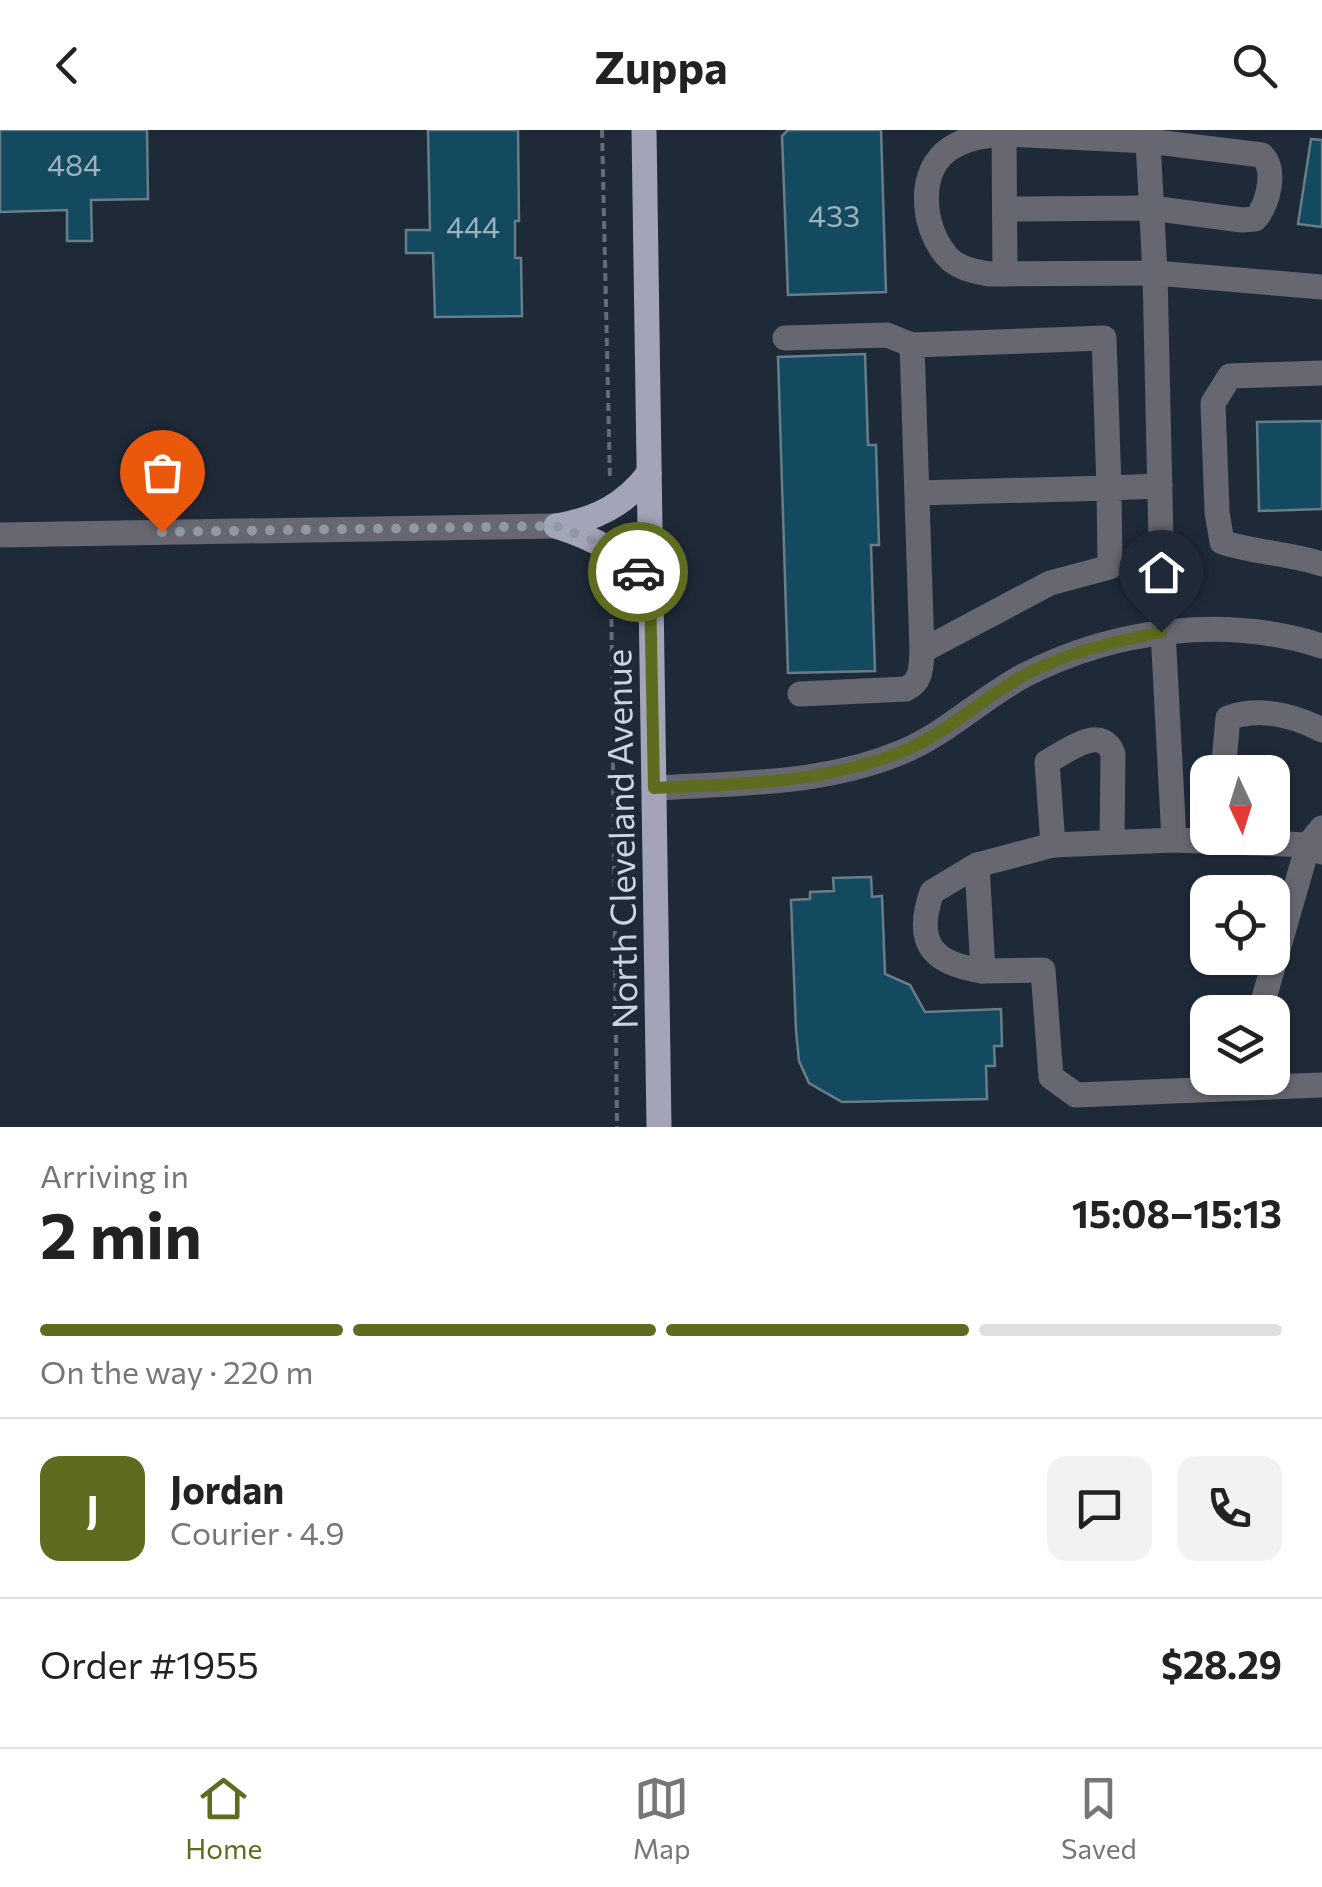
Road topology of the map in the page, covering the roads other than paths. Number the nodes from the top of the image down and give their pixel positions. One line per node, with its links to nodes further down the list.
1 (644, 130): 12 (main road, North Cleveland Avenue)
2 (1004, 134): 3 (street); 5 (street); 7 (street)
3 (1148, 140): 4 (street); 4 (street)
4 (1152, 208): 5 (street); 6 (street)
5 (1005, 209): 7 (street)
6 (1155, 273): 7 (street); 8 (street); 13 (street)
7 (1006, 274)
8 (1322, 287)
9 (785, 338): 10 (street)
10 (912, 345): 14 (street); 15 (street)
11 (1322, 373): 18 (street)
12 (649, 473): 16 (main road); 19 (main road, North Cleveland Avenue)
13 (1160, 486): 14 (street); 20 (street)
14 (1109, 488): 15 (street); 22 (street)
15 (917, 494): 22 (street)
16 (556, 526): 17 (street); 19 (main road)
17 (0, 535)
18 (1322, 564)
19 (650, 590): 26 (main road, North Cleveland Avenue)
20 (1163, 632): 21 (street); 26 (street); 27 (street)
21 (1322, 646)
22 (922, 651): 23 (street)
23 (800, 694)
24 (1322, 730): 25 (street)
25 (1225, 755)
26 (654, 788): 39 (main road, North Cleveland Avenue)
27 (1174, 840): 28 (street); 30 (street)
28 (1190, 840)
29 (1290, 841): 31 (street)
30 (1112, 842): 32 (street); 32 (street)
31 (1317, 842): 35 (street)
32 (1053, 845): 33 (street)
33 (977, 864): 34 (street); 34 (street)
34 (983, 971): 38 (street)
35 (1266, 995)
36 (1290, 1084): 37 (street)
37 (1322, 1085)
38 (1190, 1087)
39 (659, 1127)

